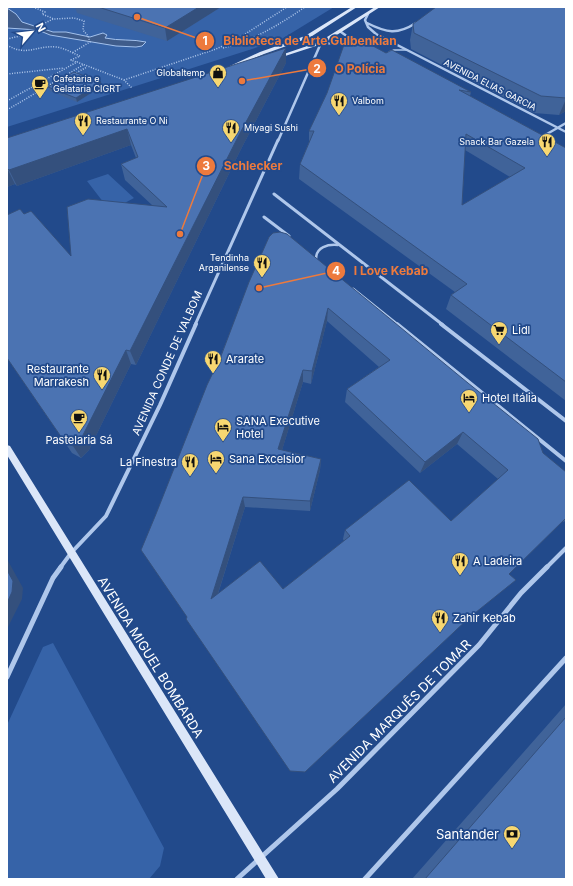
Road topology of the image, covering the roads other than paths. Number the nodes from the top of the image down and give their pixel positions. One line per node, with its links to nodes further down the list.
1 (355, 7): 4 (main road)
2 (378, 7): 3 (main road)
3 (368, 14): 6 (street); 7 (main road)
4 (342, 16): 7 (main road); 15 (main road)
5 (419, 20): 6 (street)
6 (366, 23): 11 (street, AVENIDA ELIAS GARCIA)
7 (341, 32): 8 (main road); 9 (street)
8 (321, 43): 10 (main road); 13 (main road); 33 (street, AVENIDA CONDE DE VALBOM)
9 (357, 43)
10 (363, 47)
11 (407, 50): 12 (lane); 18 (street, AVENIDA ELIAS GARCIA)
12 (387, 55)
13 (274, 58)
14 (259, 61): 15 (main road)
15 (237, 64): 16 (main road)
16 (229, 67)
17 (566, 123): 18 (street)
18 (558, 128): 19 (street, AVENIDA ELIAS GARCIA); 20 (street)
19 (566, 132)
20 (543, 142)
21 (274, 194): 24 (street)
22 (264, 217): 23 (street)
23 (292, 239)
24 (338, 245): 26 (lane); 29 (street)
25 (310, 254): 26 (street)
26 (316, 259): 27 (street)
27 (322, 264)
28 (346, 283): 31 (street)
29 (566, 421)
30 (7, 448): 33 (main road, AVENIDA MIGUEL BOMBARDA)
31 (566, 461)
32 (566, 548): 36 (street, AVENIDA MARQUÊS DE TOMAR)
33 (71, 553): 35 (street, AVENIDA CONDE DE VALBOM); 36 (main road, AVENIDA MIGUEL BOMBARDA)
34 (566, 658): 39 (street)
35 (7, 677)
36 (260, 859): 37 (street, AVENIDA MARQUÊS DE TOMAR); 38 (main road, AVENIDA MIGUEL BOMBARDA)
37 (238, 879)
38 (273, 879)
39 (365, 879)

